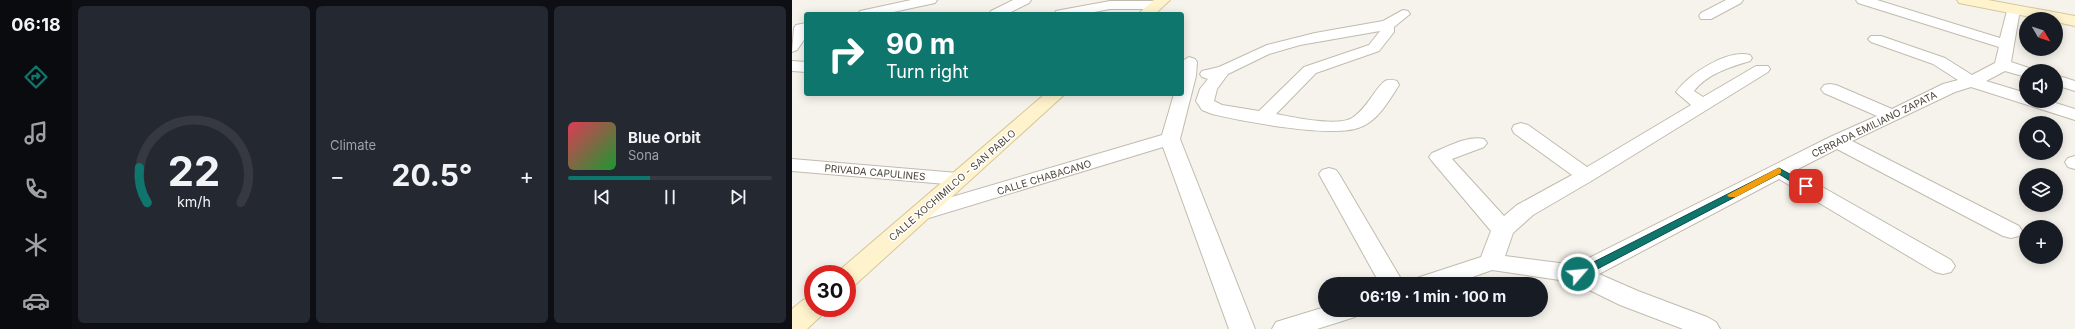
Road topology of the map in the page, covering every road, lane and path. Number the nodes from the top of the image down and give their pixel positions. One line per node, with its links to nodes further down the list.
1 (930, 0): 8 (street)
2 (1024, 0): 9 (street)
3 (1736, 0): 12 (street)
4 (1863, 0): 17 (street)
5 (1964, 0): 7 (main road)
6 (1154, 6): 10 (street)
7 (2014, 10): 13 (main road); 17 (street)
8 (874, 12)
9 (1000, 12)
10 (1072, 12)
11 (1403, 14): 14 (street)
12 (1706, 16)
13 (2071, 20)
14 (1387, 26): 25 (street); 38 (street)
15 (800, 28): 18 (street)
16 (1876, 39): 26 (street)
17 (2008, 45): 20 (street)
18 (792, 47)
19 (1744, 58): 35 (street)
20 (2003, 65): 24 (street); 26 (street, CERRADA EMILIANO ZAPATA)
21 (792, 66): 22 (street)
22 (804, 68)
23 (1762, 69): 35 (street)
24 (2019, 70)
25 (1221, 73): 28 (street); 38 (street)
26 (1972, 82): 34 (street); 39 (street, CERRADA EMILIANO ZAPATA)
27 (2063, 82): 30 (street)
28 (1184, 85)
29 (1391, 85): 38 (street)
30 (2075, 86)
31 (1830, 89): 39 (street)
32 (1054, 96): 48 (main road, CALLE XOCHIMILCO - SAN PABLO)
33 (1181, 96): 41 (street)
34 (2019, 97)
35 (1702, 105): 47 (street)
36 (2053, 108): 37 (street)
37 (2075, 115)
38 (1264, 116)
39 (1892, 116): 42 (street, CERRADA EMILIANO ZAPATA)
40 (1521, 129): 47 (street)
41 (1170, 139): 49 (street, CALLE CHABACANO); 61 (street)
42 (1838, 141): 45 (street, CERRADA EMILIANO ZAPATA); 51 (street)
43 (1478, 143): 50 (street)
44 (792, 165): 48 (street, PRIVADA CAPULINES)
45 (1779, 171): 53 (street); 55 (street, CERRADA EMILIANO ZAPATA)
46 (1329, 174): 56 (street)
47 (1586, 176): 50 (street)
48 (958, 179): 49 (main road, CALLE XOCHIMILCO - SAN PABLO)
49 (919, 214): 54 (main road, CALLE XOCHIMILCO - SAN PABLO)
50 (1503, 230): 52 (street)
51 (2011, 231)
52 (1491, 262): 55 (street); 57 (street)
53 (1943, 266)
54 (856, 269)
55 (1578, 274): 63 (street)
56 (1388, 277)
57 (1447, 277)
58 (804, 314): 60 (main road)
59 (1324, 317): 62 (street)
60 (792, 325)
61 (1242, 329)
62 (1285, 329)
63 (1707, 329)

